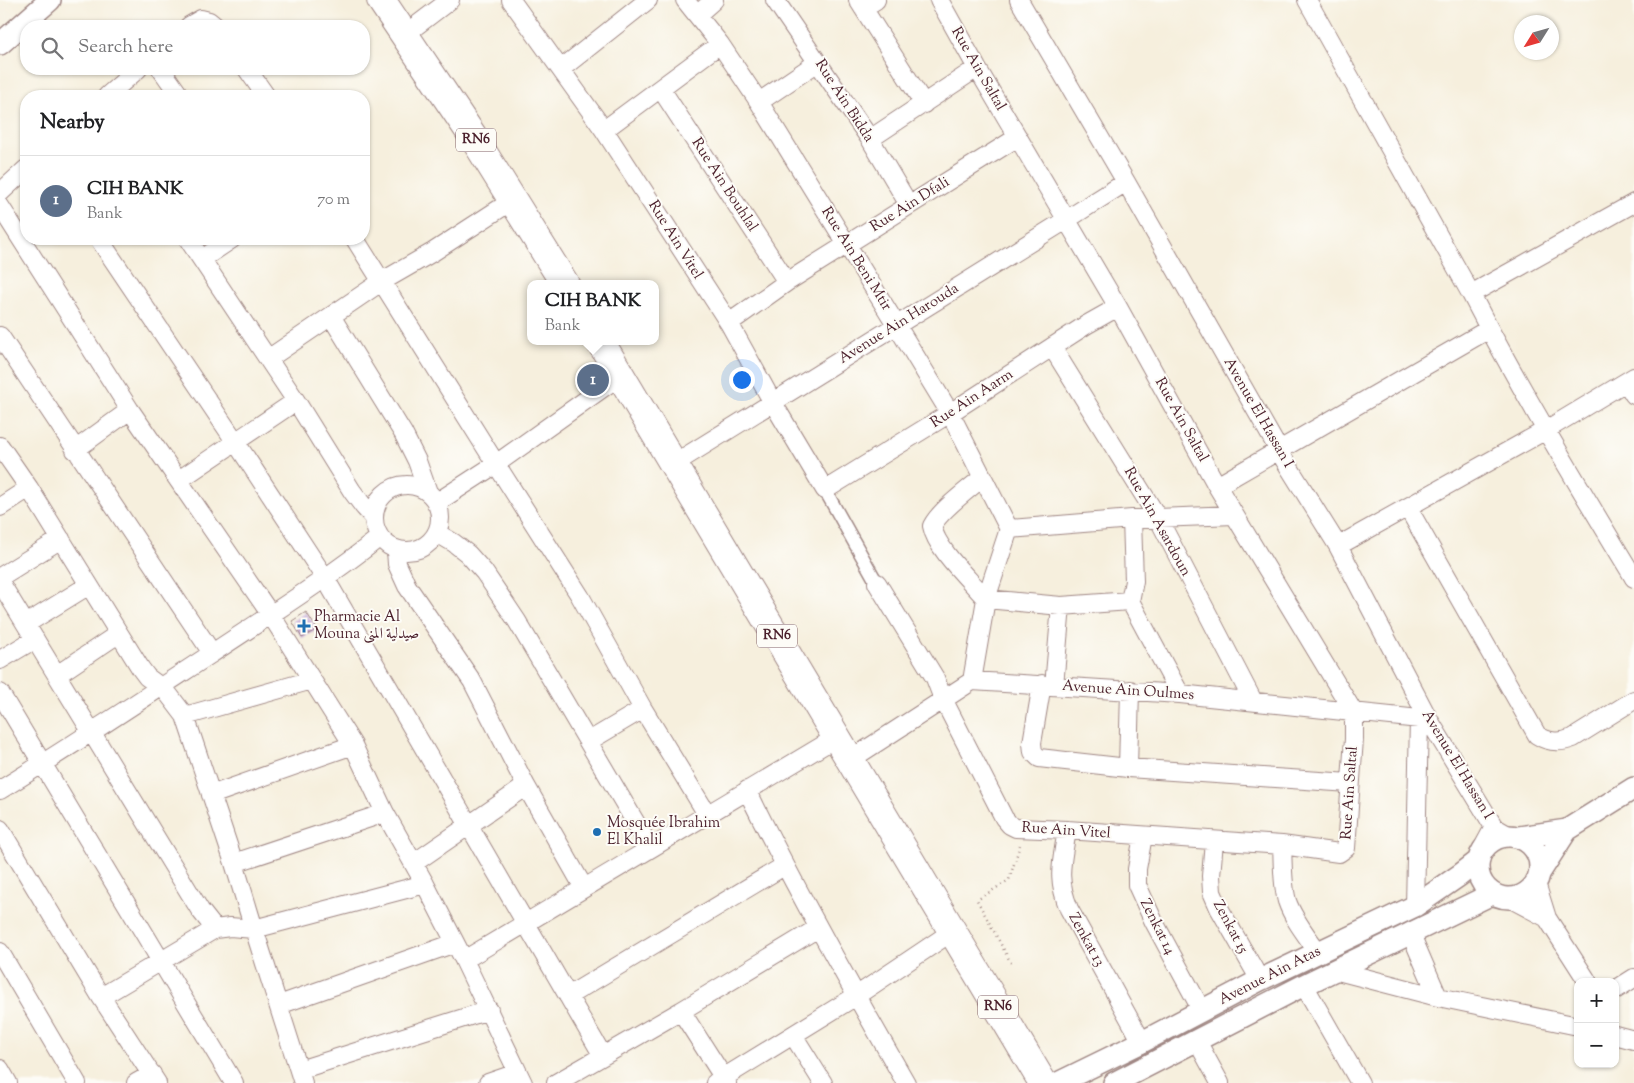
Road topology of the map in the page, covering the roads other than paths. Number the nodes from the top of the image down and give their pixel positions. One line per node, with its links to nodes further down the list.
1 (49, 0): 14 (street)
2 (381, 0): 16 (main road, RN6)
3 (450, 0): 16 (street)
4 (511, 0): 21 (street, Rue Ain Vitel)
5 (648, 0): 21 (street)
6 (685, 0): 13 (street, Rue Ain Beni Mtir)
7 (714, 0): 13 (street)
8 (775, 0): 19 (street, Rue Ain Bidda)
9 (939, 0): 20 (street, Rue Ain Saltal)
10 (1019, 0): 35 (street, Avenue El Hassan I)
11 (1307, 0): 53 (street)
12 (865, 3): 30 (street)
13 (698, 15): 18 (street, Rue Ain Beni Mtir)
14 (27, 20)
15 (20, 26): 17 (street)
16 (404, 35): 37 (main road, RN6)
17 (0, 44)
18 (720, 44): 25 (street); 29 (street, Rue Ain Beni Mtir)
19 (818, 62): 29 (street); 33 (street, Rue Ain Bidda)
20 (977, 68): 30 (street); 32 (street, Rue Ain Saltal)
21 (561, 69): 31 (street, Rue Ain Vitel)
22 (131, 75): 26 (street)
23 (165, 75): 27 (street)
24 (251, 75): 28 (street)
25 (661, 89): 31 (street); 52 (street, Rue Ain Bouhlal)
26 (114, 90)
27 (176, 90)
28 (262, 90)
29 (759, 102): 43 (street, Rue Ain Beni Mtir)
30 (924, 104): 33 (street)
31 (604, 130): 56 (street, Rue Ain Vitel)
32 (1018, 138): 39 (street, Rue Ain Dfali); 41 (street, Rue Ain Saltal)
33 (870, 139): 39 (street, Rue Ain Bidda)
34 (20, 175): 36 (street)
35 (1126, 182): 41 (street, Avenue Ain Harouda); 72 (street, Avenue El Hassan I)
36 (0, 193)
37 (514, 200): 50 (main road, RN6); 51 (street)
38 (1634, 203): 53 (street)
39 (909, 205): 43 (street, Rue Ain Dfali)
40 (0, 206): 42 (street)
41 (1066, 220): 54 (street, Rue Ain Saltal); 57 (street, Avenue Ain Harouda)
42 (20, 237)
43 (847, 244): 52 (street, Rue Ain Dfali); 57 (street, Rue Ain Beni Mtir)
44 (25, 245): 67 (street)
45 (103, 245): 70 (street)
46 (192, 245): 49 (street)
47 (223, 245): 49 (street)
48 (359, 245): 51 (street)
49 (202, 259): 62 (street)
50 (563, 280)
51 (382, 282): 55 (street); 74 (street)
52 (787, 282): 56 (street, Rue Ain Dfali)
53 (1471, 294): 58 (street)
54 (1118, 306): 61 (street, Rue Ain Aarm); 78 (street, Rue Ain Saltal)
55 (331, 316): 62 (street); 81 (street)
56 (729, 323): 66 (street, Rue Ain Vitel)
57 (897, 326): 66 (street, Avenue Ain Harouda); 68 (street, Rue Ain Beni Mtir)
58 (1489, 329): 69 (street); 72 (street)
59 (0, 336): 73 (street)
60 (602, 345): 63 (main road, RN6)
61 (1052, 347): 68 (street, Rue Ain Aarm); 86 (street, Rue Ain Asardoun)
62 (268, 359): 65 (street)
63 (620, 375): 74 (street); 75 (main road, RN6)
64 (1631, 385): 69 (street)
65 (296, 401): 70 (street); 85 (street)
66 (773, 403): 75 (street, Avenue Ain Harouda); 80 (street, Rue Ain Vitel)
67 (130, 410): 73 (street); 77 (street)
68 (950, 413): 76 (street, Rue Ain Beni Mtir); 80 (street, Rue Ain Aarm)
69 (1546, 430): 83 (street); 96 (street)
70 (235, 441): 77 (street); 95 (street)
71 (0, 446): 79 (street)
72 (1279, 449): 78 (street); 92 (street, Avenue El Hassan I)
73 (75, 450): 106 (street)
74 (496, 464): 81 (street); 119 (street)
75 (672, 465): 124 (main road, RN6)
76 (983, 477): 88 (street, Rue Ain Beni Mtir); 100 (street)
77 (179, 480): 103 (street)
78 (1217, 486): 84 (street, Rue Ain Saltal)
79 (29, 488): 82 (street); 91 (street)
80 (825, 490): 98 (street)
81 (432, 497): 85 (street); 89 (street)
82 (0, 507)
83 (1408, 508): 92 (street); 117 (street)
84 (1234, 515): 86 (street); 120 (street, Rue Ain Saltal)
85 (374, 518): 90 (street)
86 (1158, 518): 87 (street); 118 (street, Rue Ain Asardoun)
87 (1132, 519): 88 (street); 101 (street)
88 (1009, 529): 100 (street)
89 (437, 533): 93 (street); 125 (street)
90 (380, 537): 93 (street); 95 (street)
91 (61, 539): 94 (street); 99 (street)
92 (1338, 546): 122 (street, Avenue El Hassan I)
93 (396, 550): 131 (street)
94 (0, 577)
95 (325, 578): 103 (street); 138 (street)
96 (1634, 578)
97 (0, 582): 104 (street)
98 (877, 582): 116 (street, Rue Ain Vitel)
99 (89, 585): 104 (street); 105 (street)
100 (986, 599): 102 (street); 110 (street)
101 (1130, 601): 102 (street); 115 (street)
102 (1061, 606): 111 (street)
103 (271, 614): 106 (street); 109 (street)
104 (31, 632): 107 (street); 108 (street)
105 (118, 634): 108 (street); 112 (street)
106 (212, 653): 112 (street)
107 (0, 660)
108 (57, 675): 123 (street)
109 (312, 680): 121 (street); 126 (street)
110 (972, 681): 111 (street, Avenue Ain Oulmes); 116 (street)
111 (1048, 685): 113 (street, Avenue Ain Oulmes); 129 (street)
112 (161, 687): 121 (street); 123 (street)
113 (1130, 690): 115 (street, Avenue Ain Oulmes); 129 (street)
114 (0, 693): 128 (street)
115 (1180, 694): 118 (street, Avenue Ain Oulmes)
116 (943, 699): 127 (street); 140 (street, Rue Ain Vitel)
117 (1634, 700)
118 (1253, 701): 120 (street, Avenue Ain Oulmes)
119 (643, 709): 125 (street); 137 (street)
120 (1354, 713): 122 (street, Avenue Ain Oulmes); 130 (street, Rue Ain Saltal)
121 (185, 716): 135 (street)
122 (1424, 720): 142 (street, Avenue El Hassan I); 157 (street)
123 (92, 733): 128 (street); 161 (street)
124 (837, 737): 127 (main road, RN6); 134 (street)
125 (589, 742): 146 (street)
126 (353, 744): 135 (street); 136 (street)
127 (850, 760): 163 (main road, RN6)
128 (43, 764): 133 (street); 168 (street)
129 (1128, 768): 130 (street)
130 (1350, 783): 147 (street, Rue Ain Saltal)
131 (526, 786): 138 (street); 154 (street)
132 (1634, 788): 141 (street)
133 (0, 790)
134 (746, 790): 137 (street); 151 (street)
135 (211, 795): 149 (street)
136 (385, 813): 149 (street); 150 (street)
137 (706, 814): 146 (street)
138 (469, 824): 150 (street); 159 (street)
139 (0, 830): 178 (street)
140 (1068, 830): 143 (street, Rue Ain Vitel); 189 (street, Zenkat 13)
141 (1567, 830): 142 (street); 152 (street)
142 (1507, 833): 148 (street); 152 (street)
143 (1143, 836): 144 (street, Rue Ain Vitel); 183 (street, Zenkat 14)
144 (1214, 841): 145 (street, Rue Ain Vitel); 173 (street, Zenkat 15)
145 (1282, 845): 147 (street, Rue Ain Vitel); 167 (street)
146 (650, 847): 154 (street)
147 (1339, 853)
148 (1480, 856): 155 (street); 157 (street, Avenue Ain Atas)
149 (234, 863): 162 (street)
150 (414, 863): 153 (street)
151 (784, 866): 160 (street); 176 (street)
152 (1538, 877): 156 (street); 158 (street)
153 (425, 884): 162 (street); 165 (street)
154 (584, 888): 159 (street)
155 (1488, 891): 156 (street); 164 (street, Avenue Ain Atas)
156 (1509, 898): 158 (street)
157 (1415, 906): 167 (street, Avenue Ain Atas)
158 (1547, 918): 171 (street)
159 (525, 923): 169 (street); 176 (street)
160 (818, 928): 177 (street); 182 (street)
161 (214, 929): 162 (street); 168 (street)
162 (254, 929): 180 (street)
163 (953, 931): 177 (street); 203 (main road, RN6)
164 (1410, 932): 170 (street, Avenue Ain Atas); 179 (street)
165 (455, 943): 169 (street); 180 (street)
166 (0, 952): 197 (street)
167 (1318, 952): 173 (street, Avenue Ain Atas)
168 (161, 960): 178 (street); 198 (street)
169 (464, 960): 181 (street)
170 (1334, 970): 174 (street, Avenue Ain Atas); 179 (street)
171 (1585, 978)
172 (1634, 978): 175 (street)
173 (1260, 980): 183 (street, Avenue Ain Atas)
174 (1304, 984): 188 (street, Avenue Ain Atas); 207 (street)
175 (1619, 987)
176 (568, 996): 190 (street)
177 (856, 996): 185 (street); 202 (street)
178 (100, 997): 194 (street)
179 (1438, 997): 184 (street)
180 (279, 1005): 192 (street)
181 (489, 1010): 192 (street); 193 (street)
182 (681, 1011): 190 (street); 195 (street)
183 (1202, 1011): 189 (street, Avenue Ain Atas)
184 (1574, 1024)
185 (793, 1035): 195 (street); 201 (street)
186 (1619, 1036): 187 (street)
187 (1634, 1040)
188 (1197, 1041): 205 (street, Avenue Ain Atas); 206 (street)
189 (1142, 1042): 204 (street, Avenue Ain Atas)
190 (603, 1056): 200 (street)
191 (0, 1069): 196 (street)
192 (301, 1077)
193 (520, 1078): 199 (street)
194 (148, 1080)
195 (722, 1081)
196 (8, 1083)
197 (77, 1083)
198 (234, 1083)
199 (488, 1083)
200 (556, 1083)
201 (823, 1083)
202 (906, 1083)
203 (1043, 1083)
204 (1058, 1083)
205 (1114, 1083)
206 (1220, 1083)
207 (1360, 1083)

